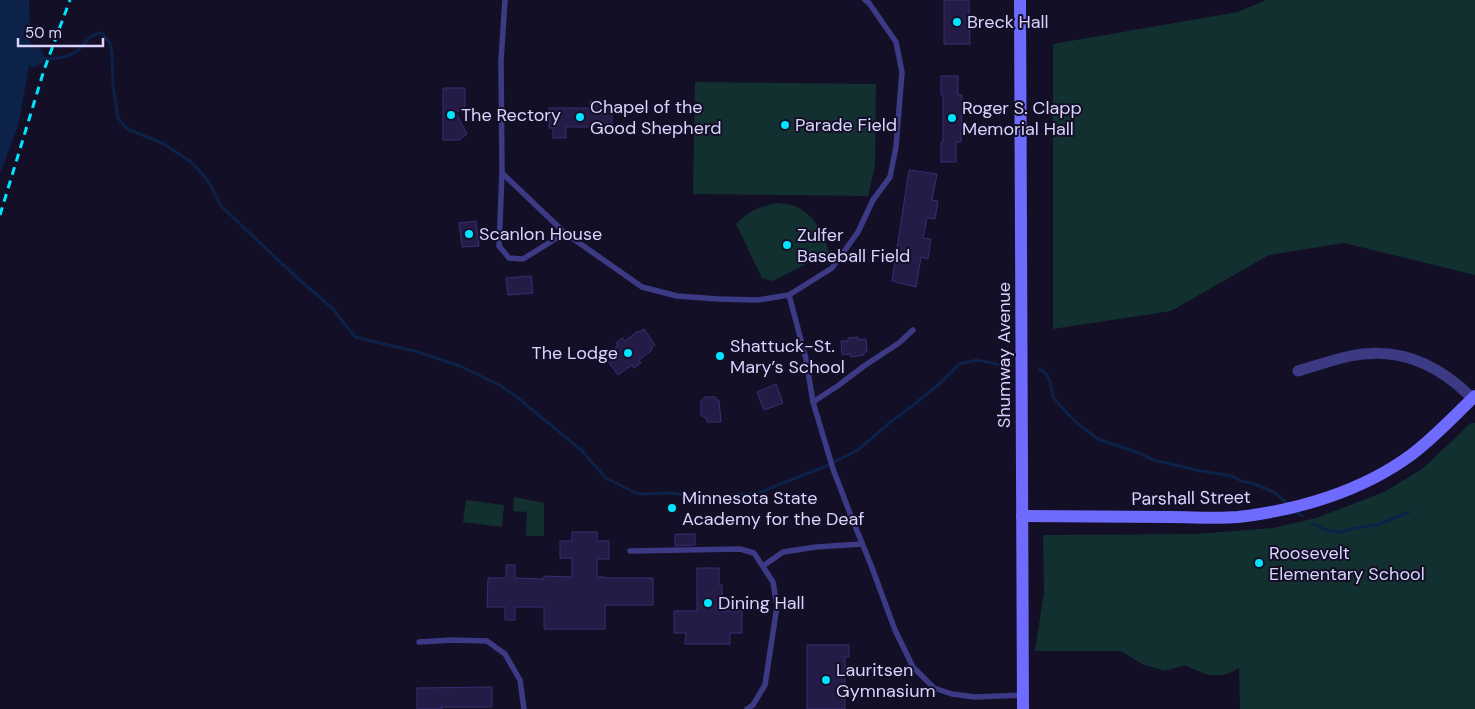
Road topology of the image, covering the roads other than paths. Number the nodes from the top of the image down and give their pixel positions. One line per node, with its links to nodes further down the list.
1 (505, 0): 4 (lane)
2 (864, 0): 6 (lane)
3 (1020, 0): 11 (street, Shumway Avenue)
4 (502, 173): 5 (lane); 5 (lane)
5 (566, 233): 6 (lane)
6 (789, 295): 10 (lane)
7 (912, 330): 10 (lane)
8 (1298, 371): 9 (street)
9 (1474, 398): 11 (street, Parshall Street)
10 (812, 402): 12 (lane)
11 (1022, 516): 16 (street, Shumway Avenue)
12 (862, 544): 14 (lane); 16 (lane)
13 (630, 551): 14 (lane)
14 (763, 566): 18 (lane)
15 (419, 642): 17 (lane)
16 (1023, 694): 19 (street, Shumway Avenue)
17 (524, 709)
18 (747, 709)
19 (1023, 709)

